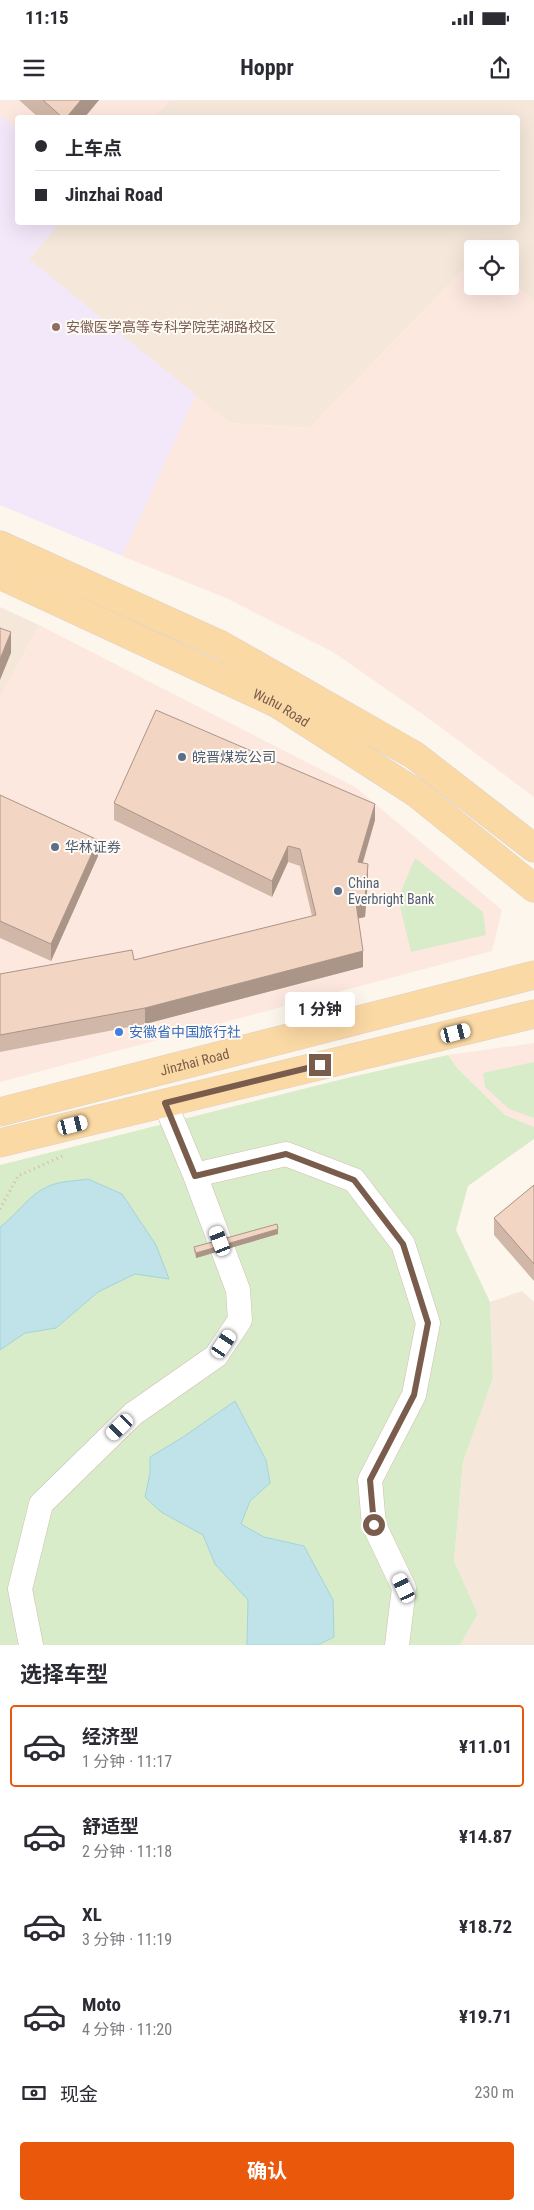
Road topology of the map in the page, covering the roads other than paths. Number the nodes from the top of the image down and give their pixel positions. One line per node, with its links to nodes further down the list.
1 (0, 544): 3 (main road, Wuhu Road)
2 (0, 575): 4 (main road, Wuhu Road)
3 (534, 848)
4 (534, 888)
5 (534, 974): 8 (main road, Jinzhai Road)
6 (534, 1014): 7 (main road)
7 (165, 1103): 9 (main road); 10 (street)
8 (0, 1112)
9 (0, 1143)
10 (195, 1176): 11 (street); 12 (street)
11 (31, 1645)
12 (397, 1645)

